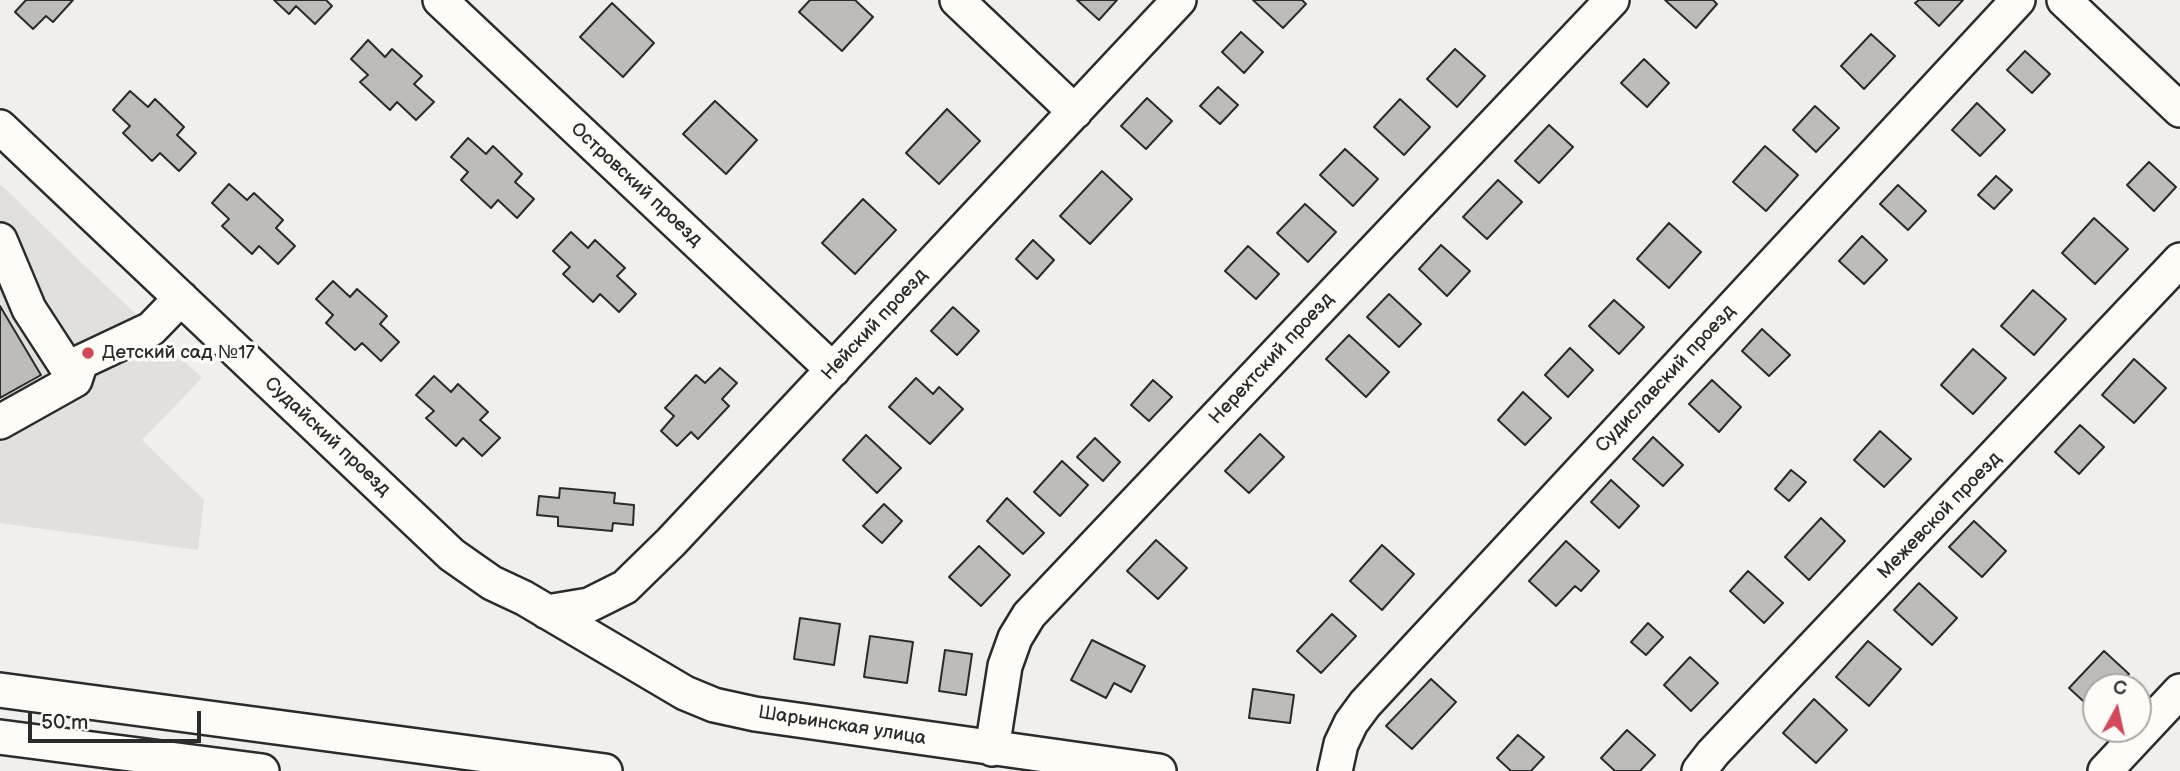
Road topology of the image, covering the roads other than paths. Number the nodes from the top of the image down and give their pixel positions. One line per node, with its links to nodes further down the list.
1 (440, 0): 13 (street, Островский проезд)
2 (957, 0): 8 (street)
3 (1180, 0): 8 (street, Нейский проезд)
4 (1612, 0): 20 (street, Нерехтский проезд)
5 (2018, 0): 24 (street, Судиславский проезд)
6 (2064, 0): 7 (street)
7 (2180, 110)
8 (1075, 112): 13 (street, Нейский проезд)
9 (0, 127): 12 (street, Судайский проезд)
10 (0, 240): 14 (street)
11 (2180, 260): 25 (street, Межевской проезд)
12 (181, 298): 14 (street); 16 (street, Судайский проезд)
13 (833, 370): 16 (street, Нейский проезд)
14 (75, 380): 15 (street)
15 (0, 422)
16 (547, 611): 20 (street, Шарьинская улица)
17 (0, 690): 22 (street)
18 (2180, 691): 26 (street)
19 (0, 737): 21 (street)
20 (992, 749): 23 (street, Шарьинская улица)
21 (262, 771)
22 (605, 771)
23 (1159, 771)
24 (1335, 771)
25 (1699, 771)
26 (2105, 771)

